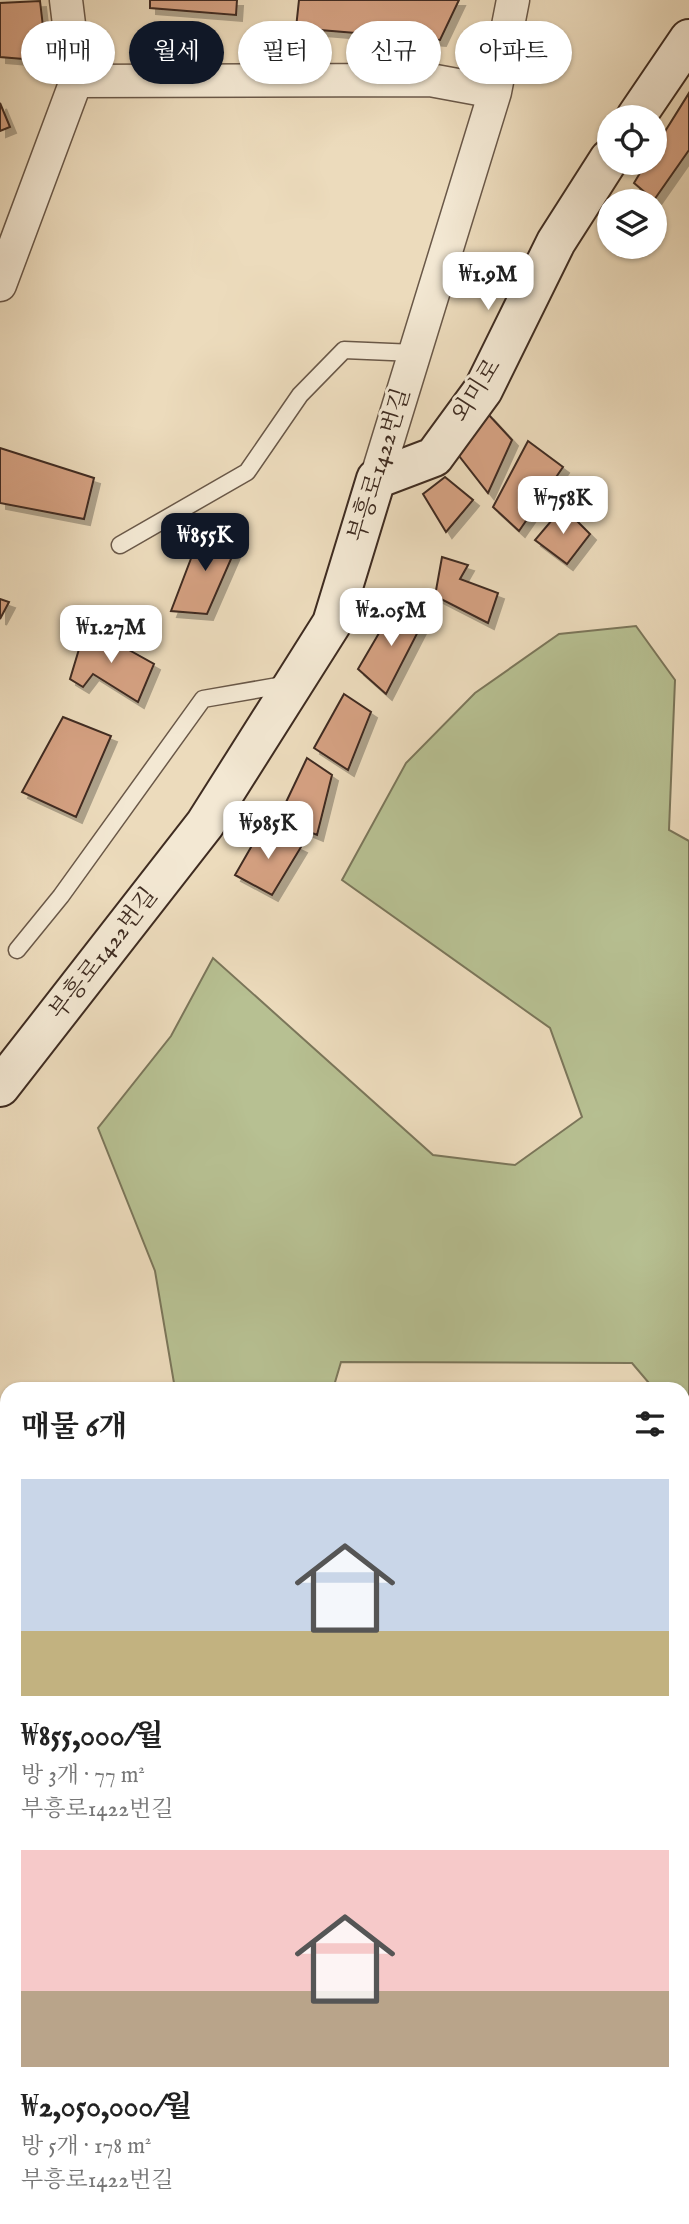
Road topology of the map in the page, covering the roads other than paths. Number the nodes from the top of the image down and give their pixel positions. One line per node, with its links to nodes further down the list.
1 (66, 0): 3 (street)
2 (513, 0): 7 (street, 부흥로1422번길)
3 (69, 21)
4 (689, 39): 8 (street)
5 (115, 81): 7 (street)
6 (75, 84): 10 (street)
7 (495, 92): 11 (street, 부흥로1422번길)
8 (644, 105)
9 (599, 175): 12 (street, 외미로)
10 (0, 285)
11 (415, 353): 12 (street, 부흥로1422번길); 13 (lane)
12 (376, 479): 14 (street, 부흥로1422번길)
13 (120, 545)
14 (294, 682): 15 (lane); 16 (street, 부흥로1422번길)
15 (17, 950)
16 (0, 1087)

